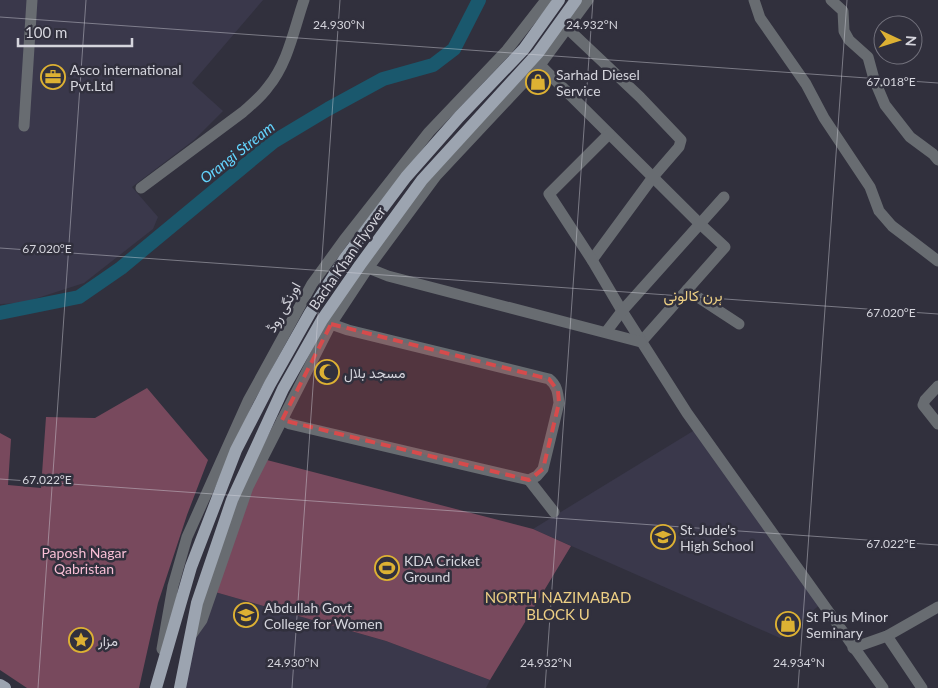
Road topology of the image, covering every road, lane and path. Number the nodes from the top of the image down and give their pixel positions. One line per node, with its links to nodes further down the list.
1 (32, 0): 11 (street)
2 (304, 0): 15 (street)
3 (546, 0): 38 (street, اورنگی روڈ)
4 (559, 0): 38 (main road, Bacha Khan Flyover)
5 (576, 0): 33 (main road, Bacha Khan Flyover)
6 (588, 0): 9 (street)
7 (754, 0): 19 (street)
8 (831, 0): 13 (street)
9 (567, 28): 10 (street); 14 (street)
10 (540, 65): 12 (street); 20 (street)
11 (24, 126)
12 (609, 134): 14 (street); 18 (street)
13 (938, 160)
14 (654, 178): 17 (street); 18 (street)
15 (141, 188)
16 (724, 197): 17 (street)
17 (699, 223): 21 (street); 22 (street)
18 (592, 260): 22 (street)
19 (938, 261)
20 (368, 268): 23 (street); 25 (street)
21 (687, 290): 24 (street); 26 (street)
22 (622, 311): 25 (street); 26 (street)
23 (331, 324): 28 (street); 30 (street)
24 (740, 324)
25 (606, 332): 26 (street)
26 (641, 342): 35 (street)
27 (938, 386): 29 (street)
28 (282, 420): 30 (street); 33 (street)
29 (938, 424)
30 (529, 480): 31 (street)
31 (554, 512)
32 (938, 607): 34 (street)
33 (192, 634): 39 (main road, Bacha Khan Flyover)
34 (887, 636): 35 (street); 41 (street)
35 (853, 648): 40 (street)
36 (0, 685): 37 (main road)
37 (5, 688)
38 (156, 688)
39 (180, 688)
40 (882, 688)
41 (922, 688)

